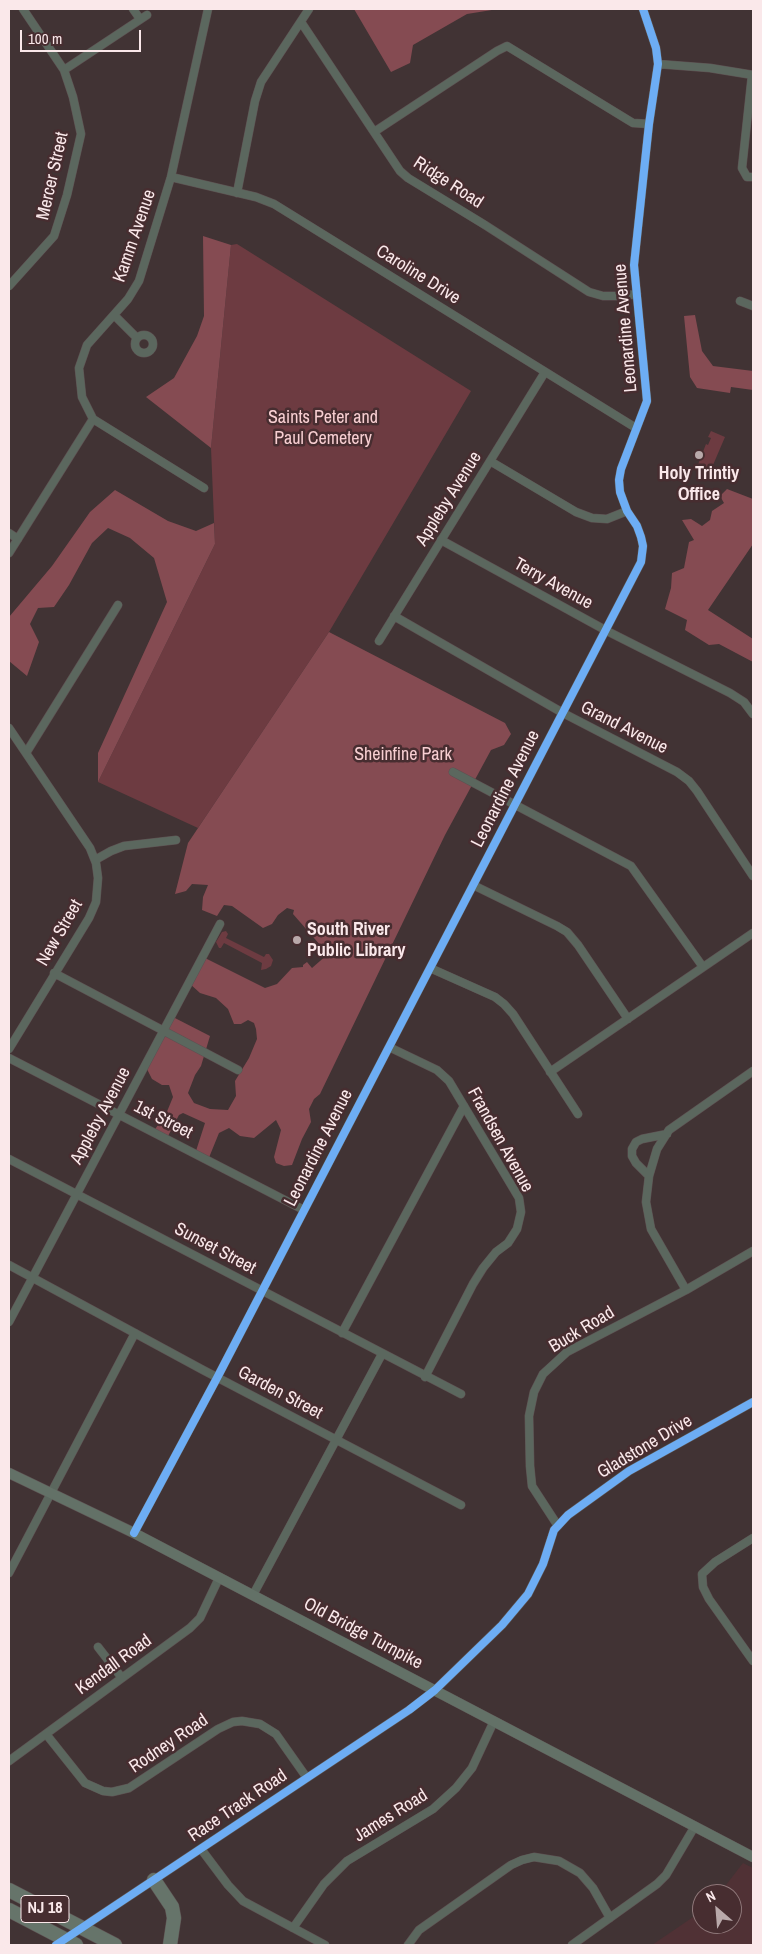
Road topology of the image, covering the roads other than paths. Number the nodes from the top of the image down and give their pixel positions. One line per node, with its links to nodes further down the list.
1 (23, 9): 8 (street, Mercer Street)
2 (133, 9): 8 (street)
3 (208, 9): 12 (street, Kamm Avenue)
4 (309, 9): 6 (street)
5 (643, 9): 7 (street, Leonardine Avenue)
6 (301, 22): 11 (street, Ridge Road); 14 (street)
7 (658, 64): 9 (street); 10 (street, Leonardine Avenue)
8 (64, 70): 15 (street, Mercer Street)
9 (753, 75): 13 (street)
10 (649, 124): 11 (street); 16 (street, Leonardine Avenue)
11 (374, 132): 16 (street, Ridge Road)
12 (171, 177): 14 (street, Caroline Drive); 19 (street, Kamm Avenue)
13 (753, 178)
14 (237, 193): 21 (street, Caroline Drive)
15 (9, 286)
16 (637, 294): 23 (street, Leonardine Avenue)
17 (740, 301): 18 (street)
18 (753, 306)
19 (114, 314): 20 (street); 22 (street, Kamm Avenue)
20 (137, 338)
21 (545, 372): 23 (street, Caroline Drive); 24 (street, Appleby Avenue)
22 (93, 419): 25 (street); 28 (street)
23 (636, 428): 26 (street, Leonardine Avenue)
24 (490, 461): 26 (street); 29 (street, Appleby Avenue)
25 (204, 488)
26 (626, 511): 33 (street, Leonardine Avenue)
27 (9, 533): 28 (street)
28 (18, 538): 30 (street)
29 (441, 540): 32 (street, Appleby Avenue); 33 (street, Terry Avenue)
30 (9, 553)
31 (118, 605): 38 (street)
32 (394, 616): 34 (street, Appleby Avenue); 35 (street, Grand Avenue)
33 (607, 630): 35 (street, Leonardine Avenue); 36 (street, Terry Avenue)
34 (378, 641)
35 (562, 713): 40 (street, Leonardine Avenue); 43 (street, Grand Avenue)
36 (753, 714)
37 (9, 728): 38 (street, New Street)
38 (26, 753): 42 (street, New Street)
39 (453, 772): 40 (street)
40 (515, 804): 44 (street, Leonardine Avenue); 47 (street)
41 (176, 840): 42 (street)
42 (95, 860): 49 (street, New Street)
43 (753, 876)
44 (473, 885): 48 (street, Leonardine Avenue); 50 (street)
45 (220, 924): 51 (street, Appleby Avenue)
46 (753, 933): 47 (street)
47 (703, 967): 50 (street)
48 (430, 968): 52 (street, Leonardine Avenue); 57 (street)
49 (54, 973): 51 (street); 53 (street, New Street)
50 (628, 1019): 57 (street)
51 (163, 1031): 55 (street); 59 (street, Appleby Avenue)
52 (389, 1047): 58 (street, Frandsen Avenue); 65 (street, Leonardine Avenue)
53 (9, 1049)
54 (9, 1058): 59 (street, 1st Street)
55 (238, 1070)
56 (753, 1071): 61 (street)
57 (550, 1072): 60 (street)
58 (464, 1106): 73 (street); 75 (street, Frandsen Avenue)
59 (119, 1114): 64 (street, Appleby Avenue); 65 (street, 1st Street)
60 (578, 1114)
61 (667, 1134): 63 (street); 63 (street)
62 (9, 1159): 64 (street, Sunset Street)
63 (649, 1176): 69 (street)
64 (77, 1194): 68 (street, Appleby Avenue); 70 (street, Sunset Street)
65 (304, 1210): 70 (street, Leonardine Avenue)
66 (753, 1251): 69 (street, Buck Road)
67 (9, 1265): 68 (street, Garden Street)
68 (33, 1278): 71 (street, Appleby Avenue); 72 (street, Garden Street)
69 (686, 1290): 83 (street, Buck Road)
70 (262, 1291): 73 (street, Sunset Street); 76 (street, Leonardine Avenue)
71 (9, 1322)
72 (135, 1333): 76 (street, Garden Street); 81 (street)
73 (342, 1333): 74 (street, Sunset Street)
74 (382, 1354): 75 (street, Sunset Street); 79 (street)
75 (424, 1377): 77 (street, Sunset Street)
76 (217, 1378): 79 (street, Garden Street); 84 (street, Leonardine Avenue)
77 (461, 1394)
78 (753, 1402): 83 (street, Gladstone Drive)
79 (336, 1440): 82 (street, Garden Street); 88 (street)
80 (9, 1473): 81 (street, Old Bridge Turnpike)
81 (49, 1494): 84 (street, Old Bridge Turnpike); 86 (street)
82 (461, 1505)
83 (558, 1526): 92 (street, Gladstone Drive)
84 (134, 1533): 87 (street, Old Bridge Turnpike)
85 (753, 1538): 90 (street)
86 (9, 1573)
87 (219, 1578): 88 (street, Old Bridge Turnpike); 91 (street, Kendall Road)
88 (253, 1595): 92 (street, Old Bridge Turnpike)
89 (98, 1647): 91 (street)
90 (753, 1661)
91 (122, 1678): 94 (street, Kendall Road)
92 (435, 1690): 93 (street, Old Bridge Turnpike); 96 (street, Race Track Road)
93 (494, 1721): 97 (street, Old Bridge Turnpike); 105 (street, James Road)
94 (46, 1734): 95 (street, Kendall Road); 96 (street, Rodney Road)
95 (9, 1762)
96 (307, 1778): 98 (street, Race Track Road)
97 (695, 1826): 99 (street, Old Bridge Turnpike); 103 (street)
98 (200, 1849): 100 (street, Race Track Road); 105 (street)
99 (753, 1857)
100 (154, 1880): 104 (street, Race Track Road); 108 (highway)
101 (9, 1890): 104 (highway, NJ 18)
102 (9, 1910): 106 (highway, NJ 18)
103 (610, 1918): 110 (street); 111 (street)
104 (81, 1928): 106 (street, Race Track Road); 107 (highway, NJ 18)
105 (293, 1928): 109 (street)
106 (66, 1943)
107 (115, 1945)
108 (170, 1945)
109 (325, 1945)
110 (408, 1945)
111 (572, 1945)

